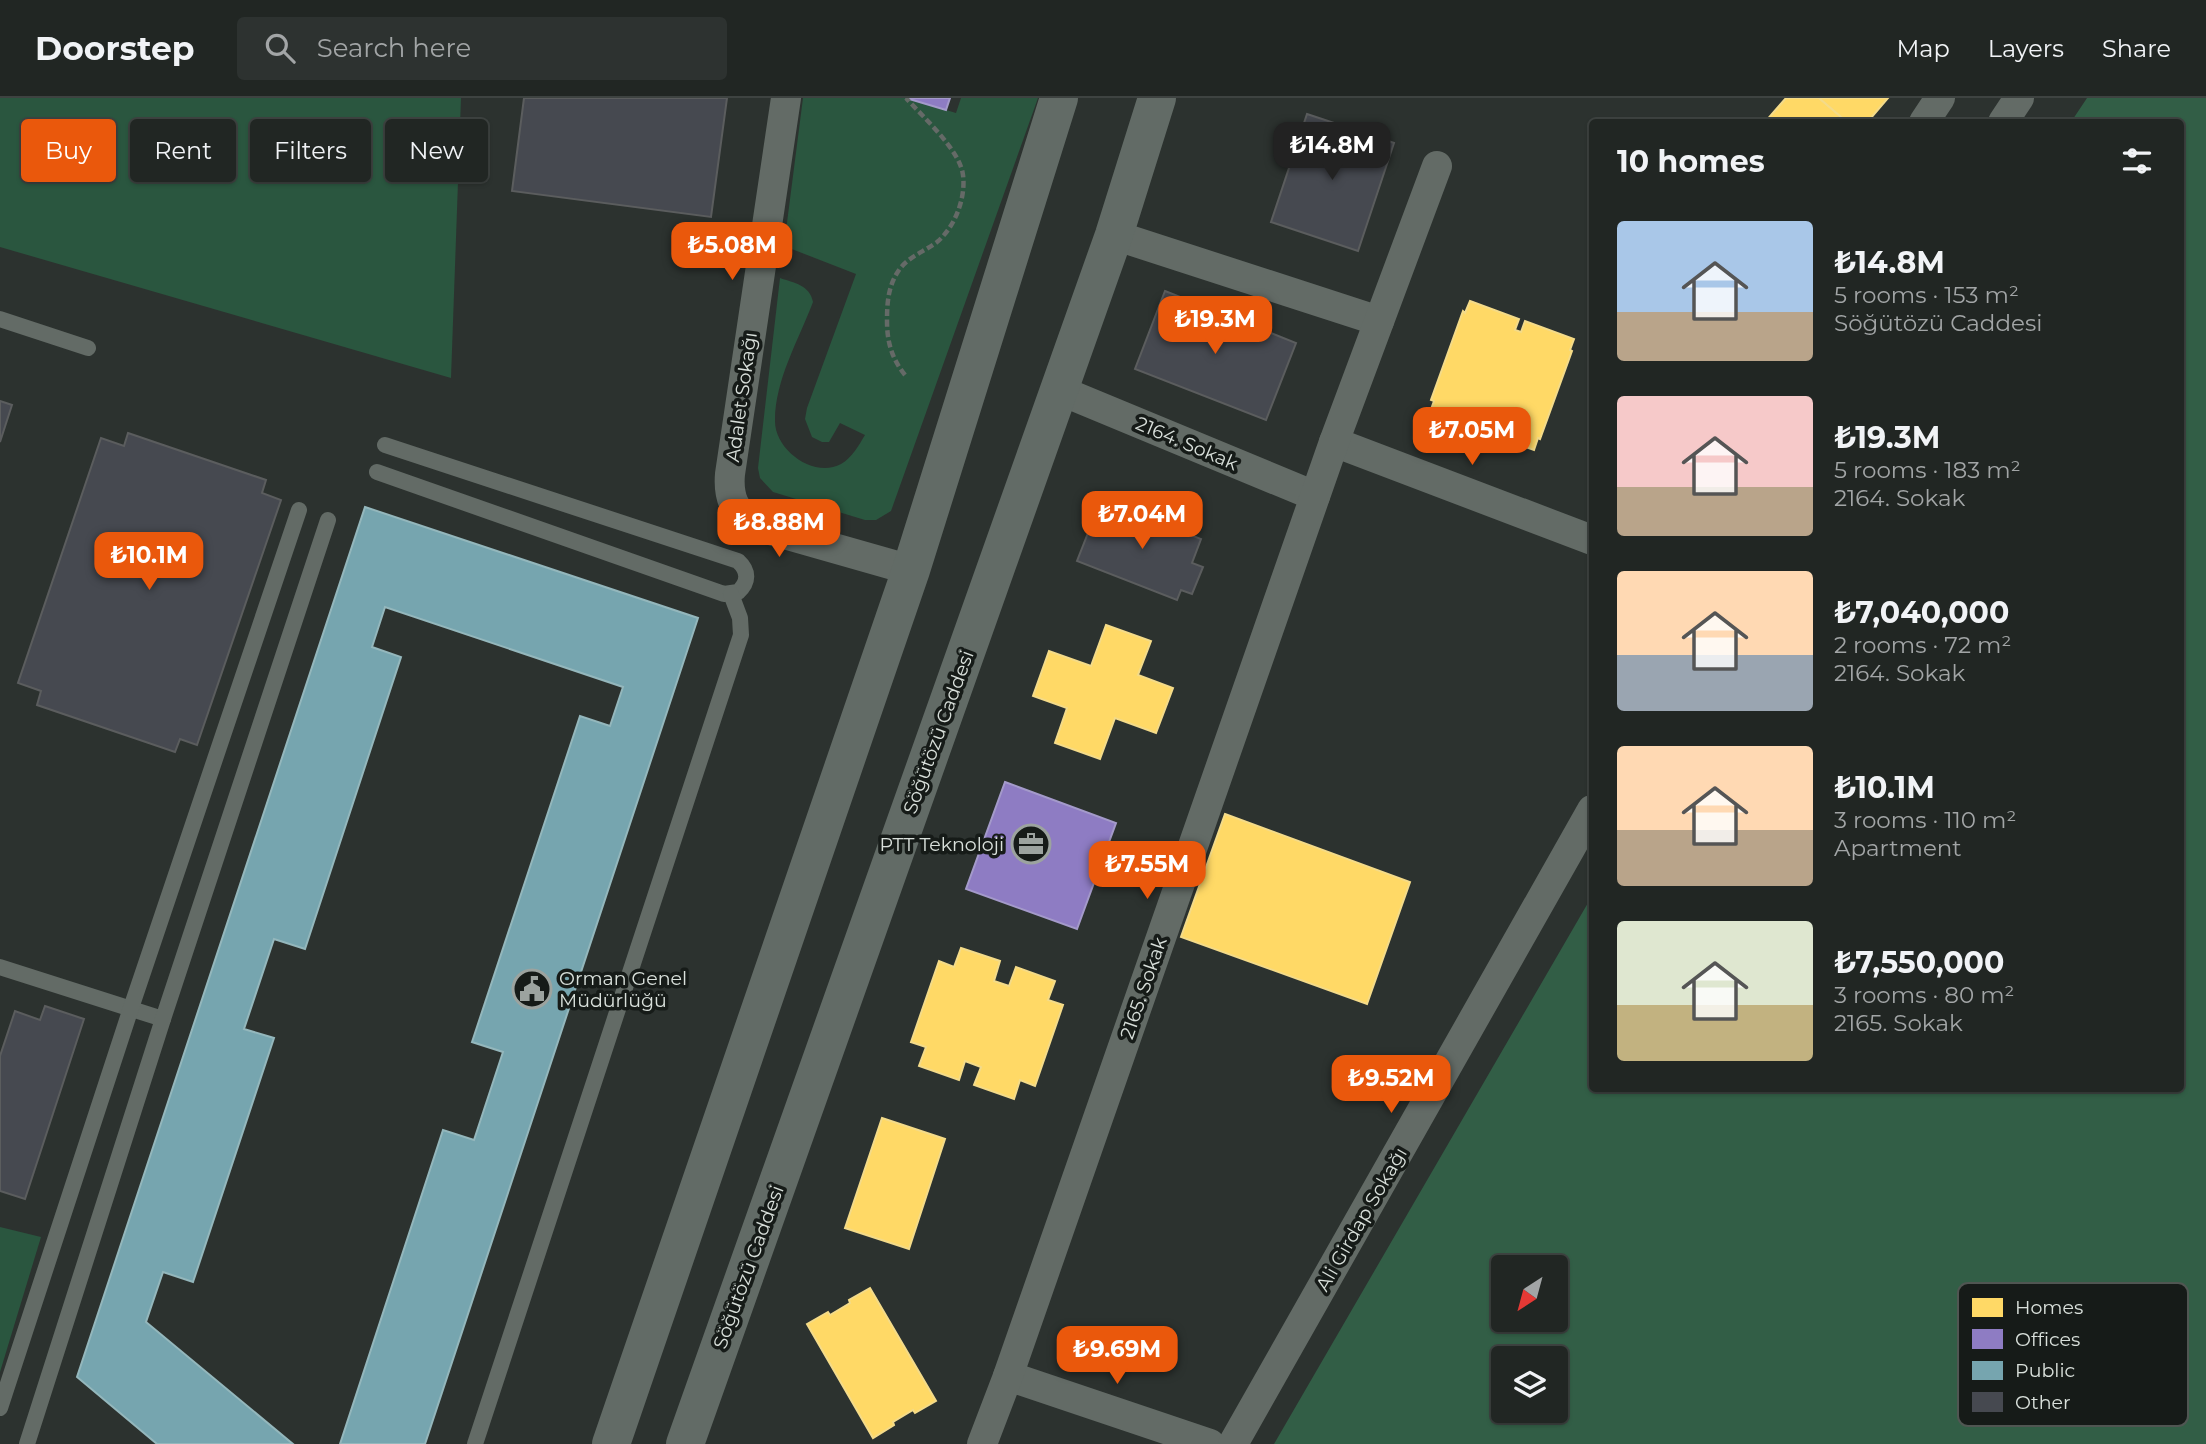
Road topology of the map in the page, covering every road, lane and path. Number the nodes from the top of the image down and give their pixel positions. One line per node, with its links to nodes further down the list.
1 (786, 98): 23 (street, Adalet Sokağı)
2 (906, 98): 14 (path)
3 (1059, 98): 23 (main road)
4 (1157, 98): 10 (main road, Söğütözü Caddesi)
5 (1940, 98): 7 (street)
6 (2019, 98): 8 (street)
7 (1926, 119)
8 (2005, 119)
9 (1437, 166): 12 (street, 2165. Sokak)
10 (1114, 235): 12 (street); 15 (main road, Söğütözü Caddesi)
11 (0, 319): 13 (lane)
12 (1379, 320): 16 (street, 2165. Sokak)
13 (88, 348)
14 (905, 375)
15 (1059, 390): 19 (street, 2164. Sokak); 34 (main road, Söğütözü Caddesi)
16 (1334, 442): 19 (street, 2165. Sokak); 22 (street)
17 (385, 445): 24 (lane)
18 (377, 472): 24 (lane)
19 (1315, 496): 29 (street, 2165. Sokak)
20 (299, 509): 27 (lane)
21 (328, 520): 28 (lane)
22 (1589, 539)
23 (911, 570): 33 (main road)
24 (731, 594): 32 (lane)
25 (1589, 815): 37 (street, Ali Girdap Sokağı)
26 (0, 967): 27 (lane)
27 (131, 1008): 28 (lane); 30 (lane)
28 (163, 1019): 31 (lane)
29 (1008, 1376): 35 (street, 2165. Sokak); 36 (street)
30 (0, 1408)
31 (27, 1444)
32 (475, 1444)
33 (611, 1444)
34 (685, 1444)
35 (982, 1444)
36 (1210, 1444)
37 (1233, 1444)

